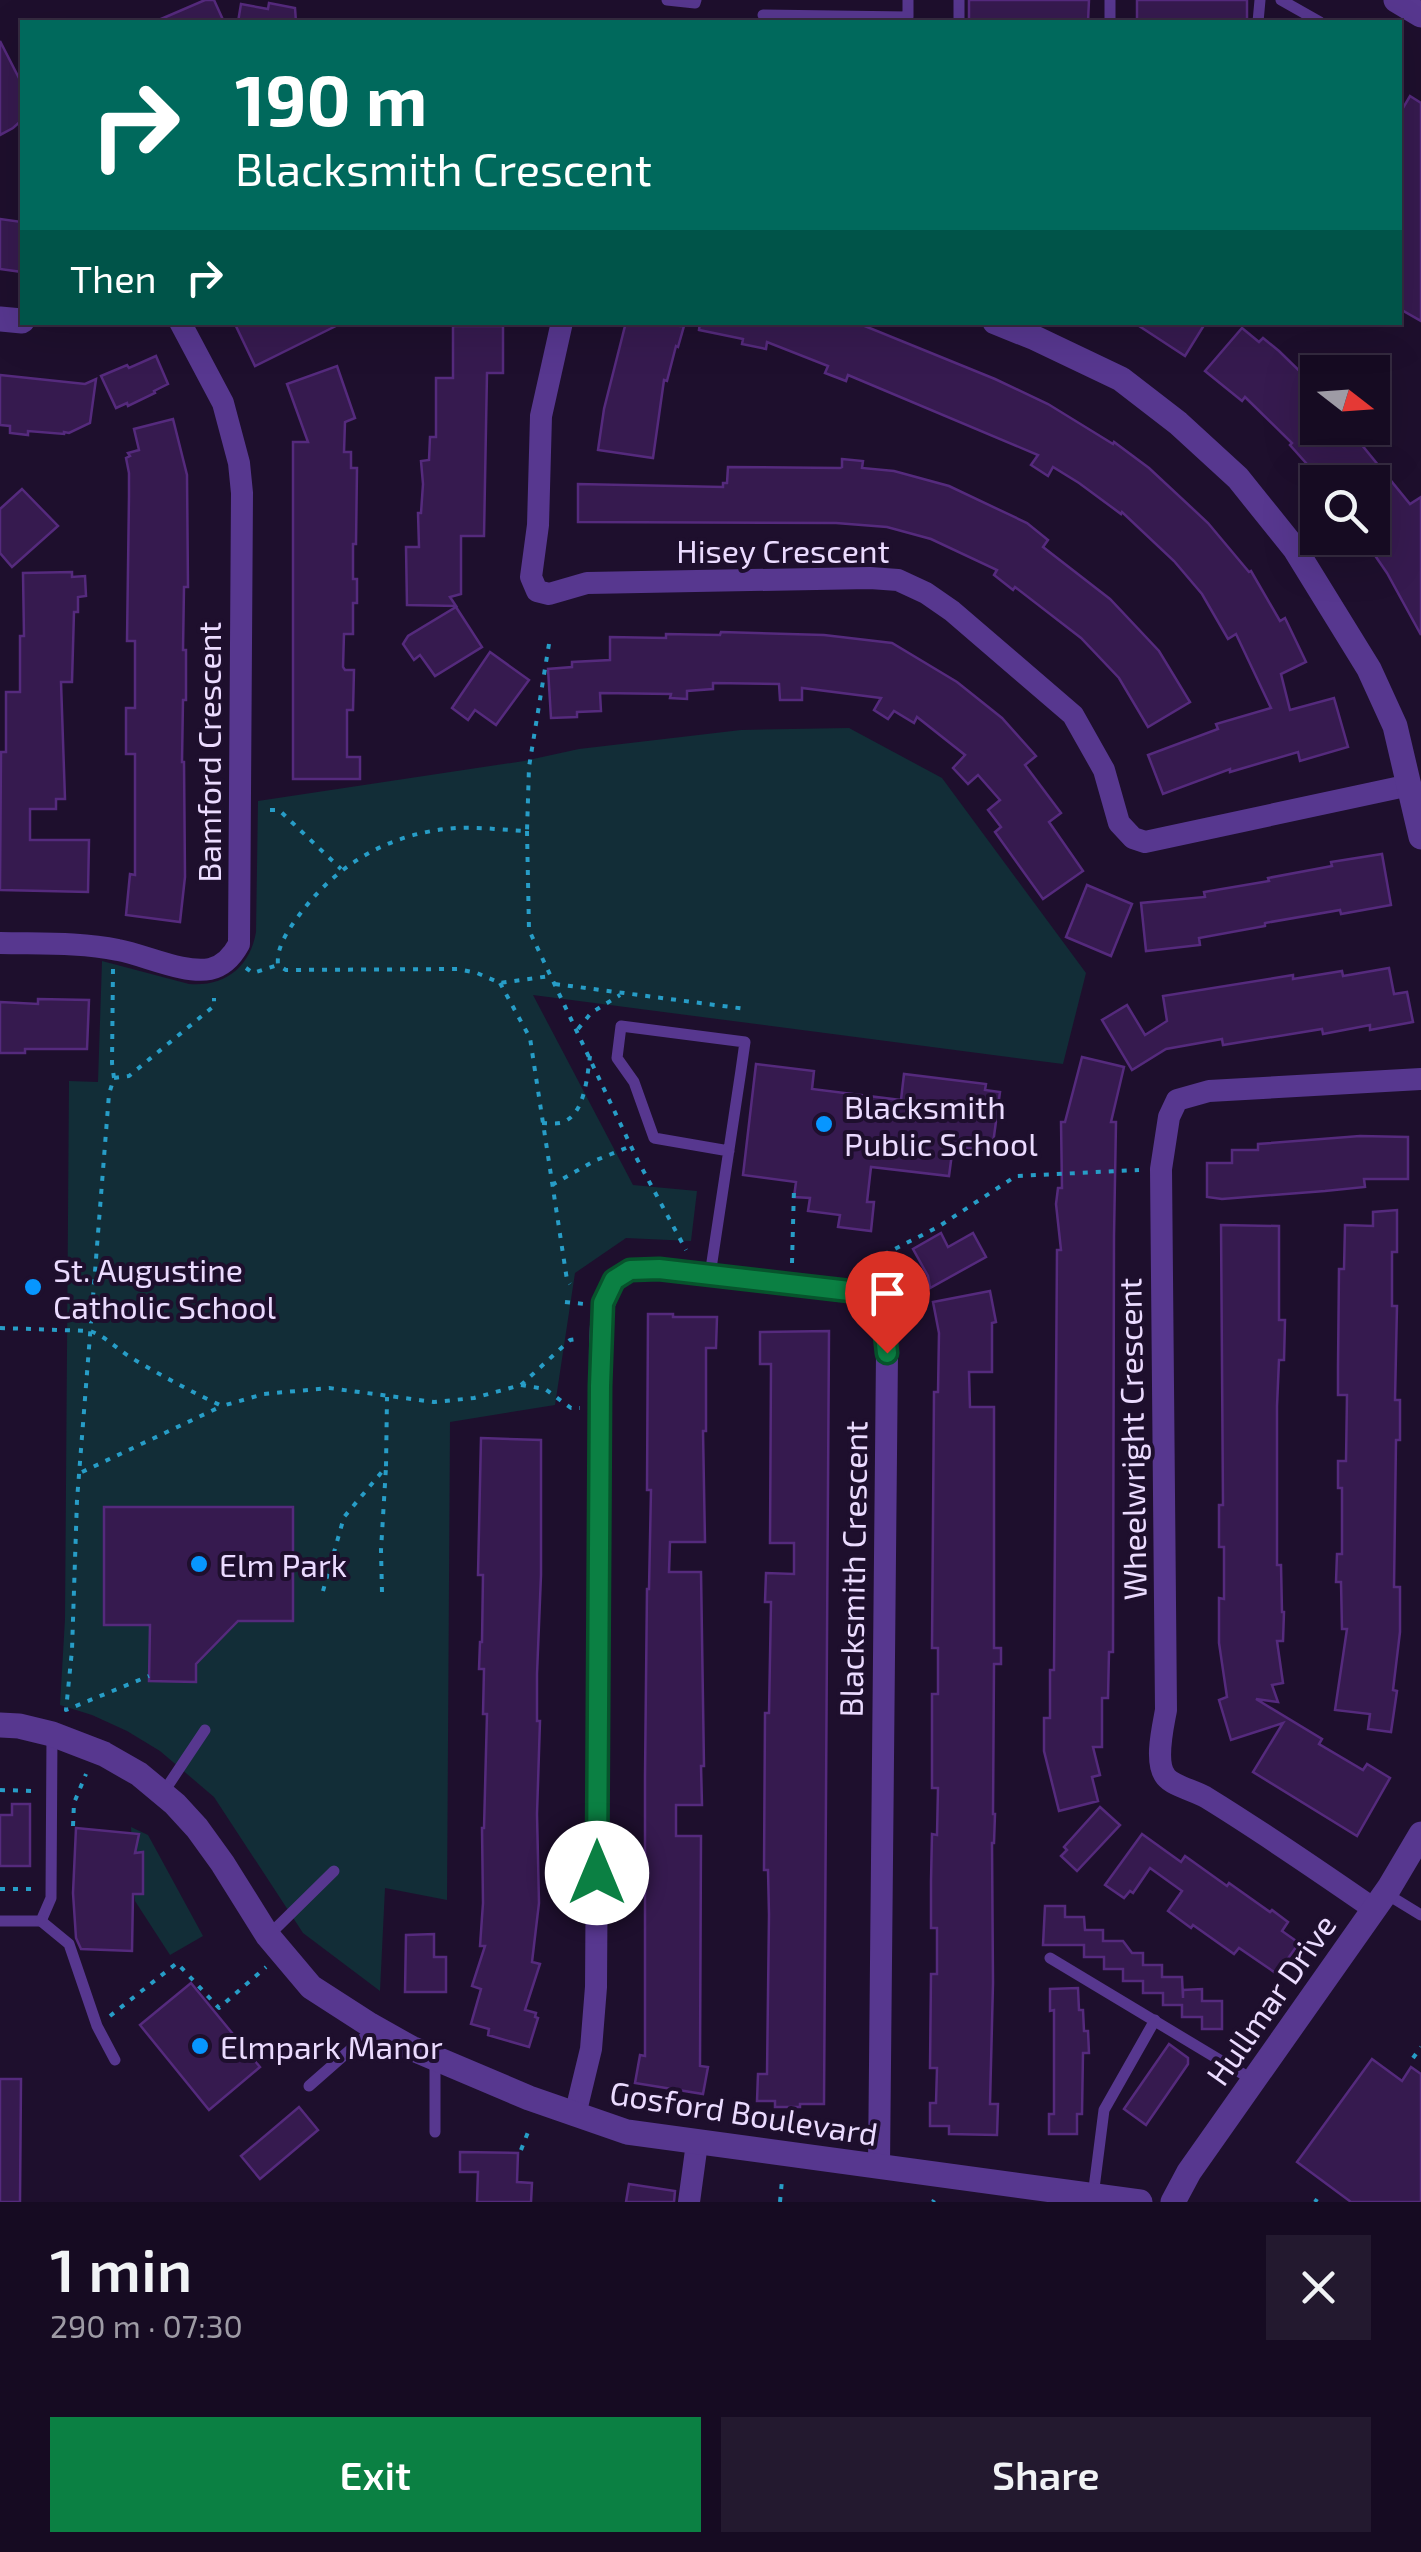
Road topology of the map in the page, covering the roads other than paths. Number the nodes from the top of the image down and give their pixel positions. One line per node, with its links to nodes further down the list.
1 (668, 0): 2 (lane)
2 (696, 0)
3 (908, 0): 5 (lane)
4 (1281, 0): 6 (lane)
5 (764, 15)
6 (1316, 20)
7 (182, 325): 12 (street, Bamford Crescent)
8 (561, 325): 10 (street, Hisey Crescent)
9 (1003, 325): 10 (street)
10 (1410, 785): 11 (street)
11 (1421, 838)
12 (0, 943)
13 (1421, 1079): 22 (street, Wheelwright Crescent)
14 (729, 1151): 14 (lane); 15 (lane)
15 (703, 1274): 34 (street, Blacksmith Crescent); 37 (street, Blacksmith Crescent)
16 (0, 1725): 18 (street, Gosford Boulevard)
17 (206, 1730): 19 (lane)
18 (52, 1734): 19 (street, Gosford Boulevard); 25 (lane)
19 (162, 1793): 26 (street, Gosford Boulevard)
20 (1421, 1834): 22 (street, Hullmar Drive)
21 (334, 1871): 26 (lane)
22 (1380, 1901): 23 (lane); 32 (street, Hullmar Drive)
23 (1421, 1916)
24 (0, 1921): 25 (lane)
25 (41, 1921): 31 (lane)
26 (274, 1945): 29 (street, Gosford Boulevard)
27 (1050, 1958): 28 (lane)
28 (1155, 2020): 32 (lane); 39 (lane)
29 (375, 2028): 30 (street, Gosford Boulevard); 33 (lane)
30 (435, 2058): 34 (street, Gosford Boulevard); 35 (lane)
31 (115, 2060)
32 (1253, 2080): 42 (street, Hullmar Drive)
33 (309, 2086)
34 (575, 2115): 36 (street, Gosford Boulevard)
35 (435, 2132)
36 (697, 2143): 37 (street, Gosford Boulevard); 40 (street)
37 (879, 2166): 38 (street, Gosford Boulevard)
38 (1030, 2195): 39 (street, Gosford Boulevard)
39 (1092, 2196): 41 (street, Gosford Boulevard)
40 (688, 2202)
41 (1140, 2202)
42 (1172, 2202)

